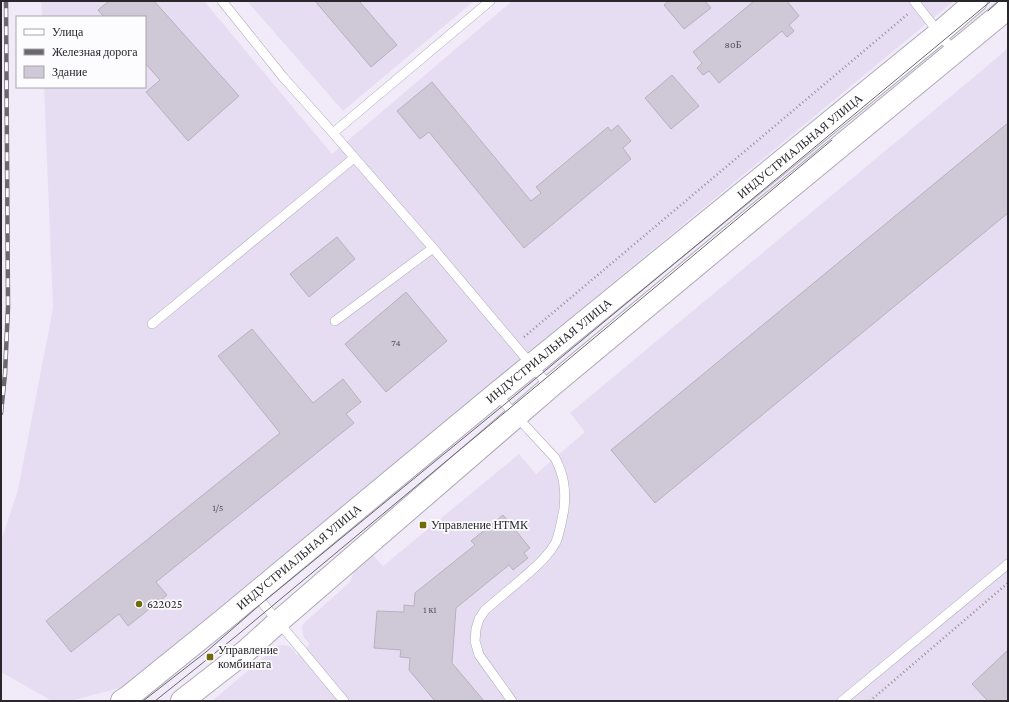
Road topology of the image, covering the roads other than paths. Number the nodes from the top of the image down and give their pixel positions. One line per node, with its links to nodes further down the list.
1 (222, 1): 8 (lane)
2 (490, 1): 8 (lane)
3 (976, 1): 6 (main road, ИНДУСТРИАЛЬНАЯ УЛИЦА)
4 (916, 4): 6 (lane)
5 (1008, 8): 7 (main road)
6 (939, 33): 7 (lane); 13 (main road, ИНДУСТРИАЛЬНАЯ УЛИЦА)
7 (955, 52): 14 (main road)
8 (333, 133): 9 (lane)
9 (354, 158): 10 (lane); 12 (lane)
10 (433, 248): 11 (lane); 13 (lane)
11 (335, 321)
12 (152, 324)
13 (532, 366): 14 (lane); 15 (main road, ИНДУСТРИАЛЬНАЯ УЛИЦА)
14 (550, 387): 16 (main road)
15 (496, 394): 16 (lane); 18 (main road, ИНДУСТРИАЛЬНАЯ УЛИЦА)
16 (516, 417): 19 (main road); 23 (lane)
17 (1008, 564): 24 (lane)
18 (255, 594): 19 (lane); 20 (main road, ИНДУСТРИАЛЬНАЯ УЛИЦА)
19 (278, 622): 21 (main road); 22 (lane)
20 (122, 701)
21 (182, 701)
22 (344, 701)
23 (512, 701)
24 (842, 701)

